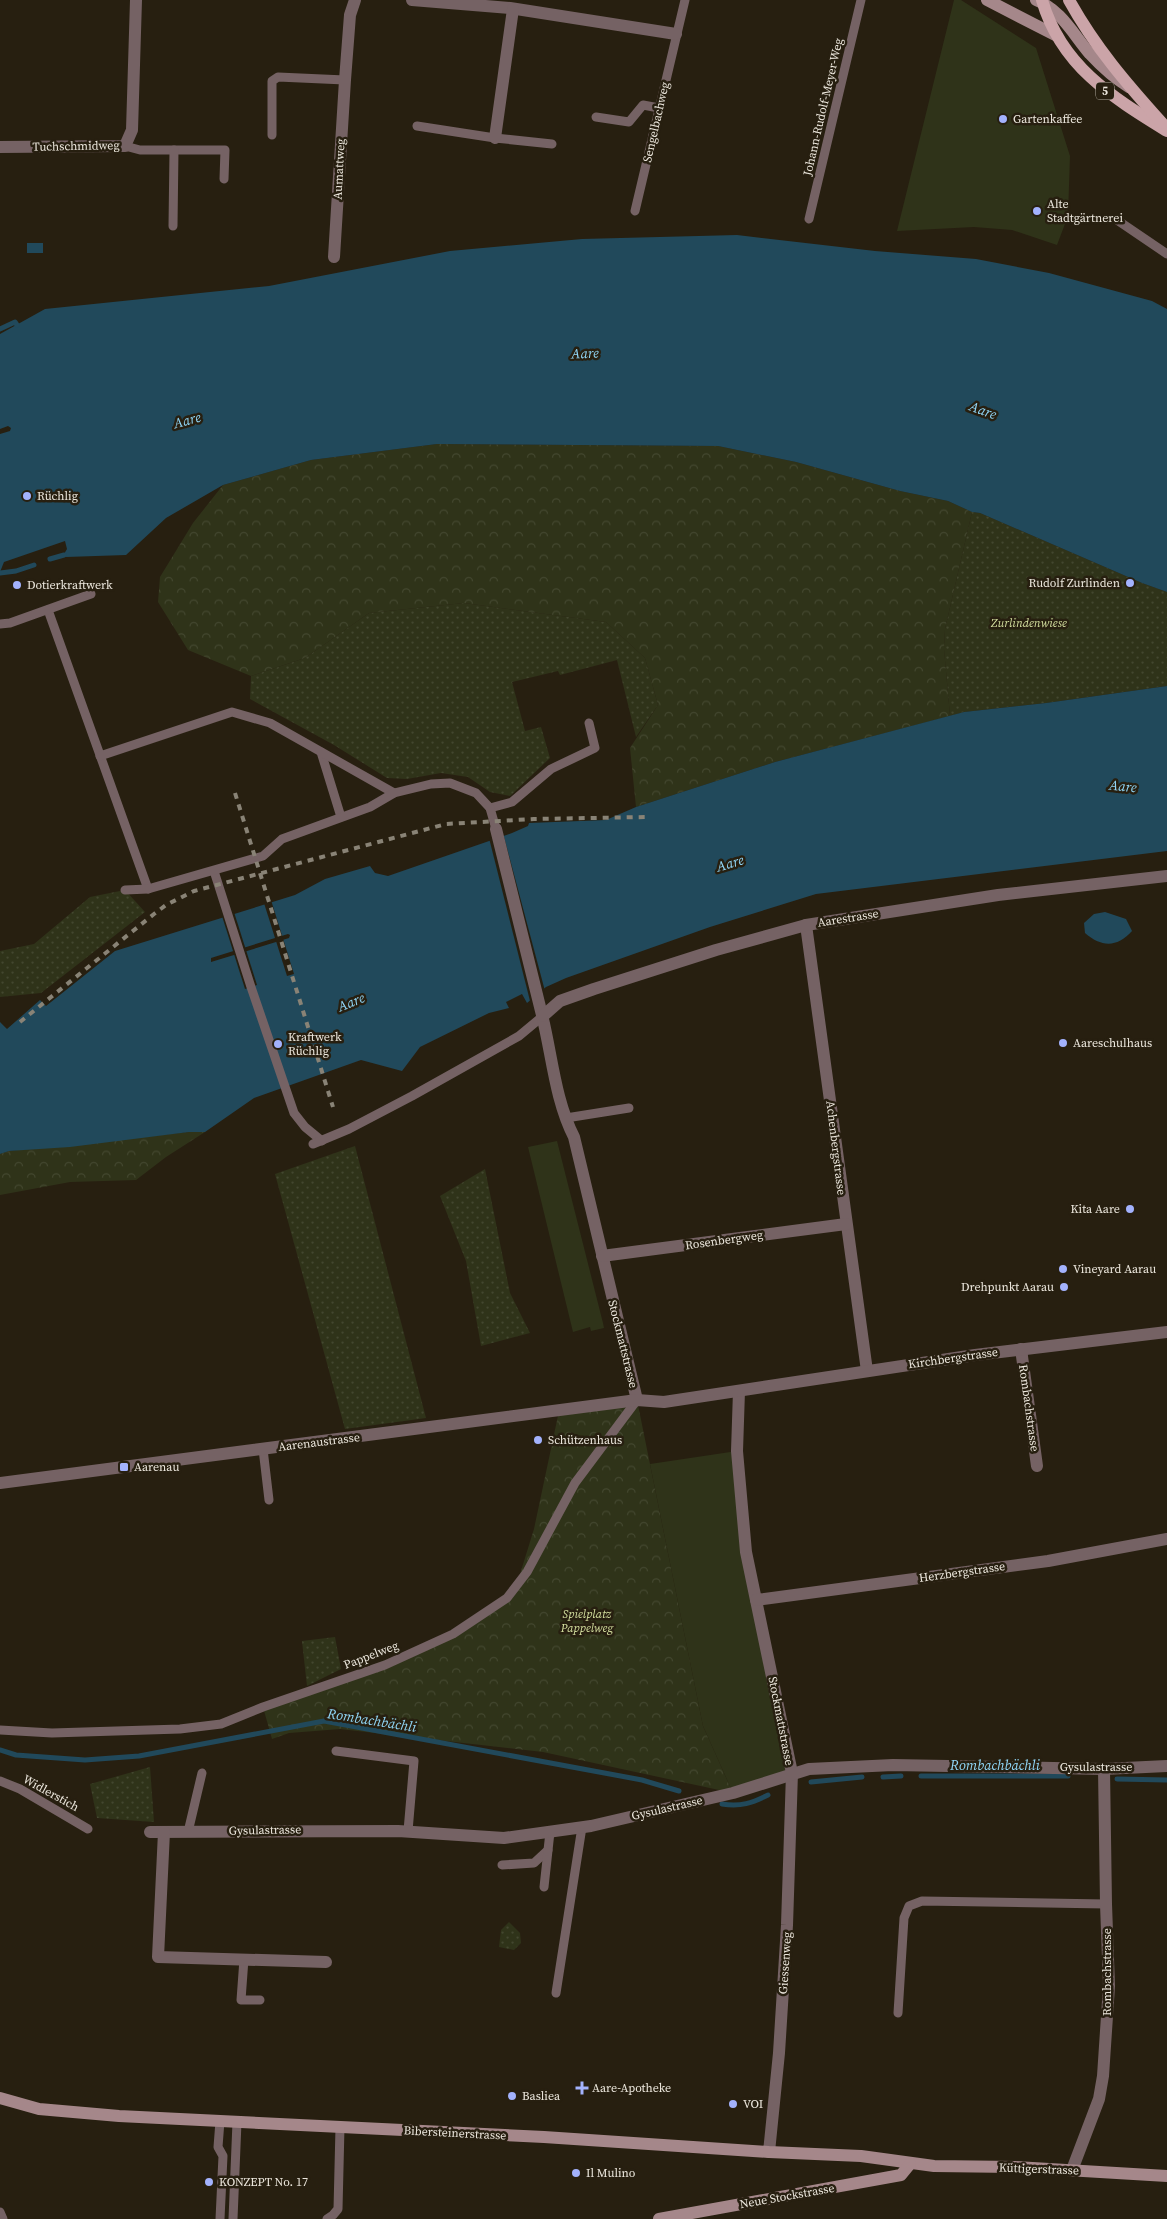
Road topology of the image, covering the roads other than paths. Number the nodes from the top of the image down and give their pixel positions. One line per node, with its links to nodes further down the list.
1 (136, 0): 21 (street, Tuchschmidweg)
2 (355, 0): 12 (street, Aumattweg)
3 (412, 0): 9 (street)
4 (685, 0): 10 (lane, Sengelbachweg)
5 (861, 0): 26 (lane, Johann-Rudolf-Meyer-Weg)
6 (987, 0): 11 (main road)
7 (1069, 0): 13 (main road)
8 (1040, 1): 11 (main road, 5); 13 (main road)
9 (514, 8): 10 (street); 19 (street)
10 (676, 34): 14 (lane, Sengelbachweg)
11 (1057, 36): 17 (main road, 5)
12 (345, 80): 18 (lane); 30 (street, Aumattweg)
13 (1131, 88): 17 (main road)
14 (659, 108): 15 (lane); 25 (lane, Sengelbachweg)
15 (596, 116)
16 (417, 126): 19 (lane)
17 (1167, 129)
18 (272, 135)
19 (495, 138): 20 (lane)
20 (552, 144)
21 (126, 146): 22 (street, Tuchschmidweg); 23 (lane)
22 (0, 147)
23 (174, 150): 24 (lane); 28 (lane)
24 (224, 179)
25 (636, 211)
26 (809, 219)
27 (1117, 220): 29 (lane)
28 (173, 226)
29 (1167, 254)
30 (334, 257)
31 (91, 594): 32 (lane)
32 (48, 610): 33 (lane); 36 (lane)
33 (0, 624)
34 (589, 723): 38 (lane)
35 (321, 752): 36 (lane); 37 (lane); 39 (lane)
36 (100, 756): 43 (lane)
37 (394, 793): 38 (lane); 39 (lane)
38 (490, 808): 40 (lane)
39 (341, 817): 41 (lane)
40 (496, 829): 46 (street, Stockmattstrasse)
41 (214, 870): 43 (lane); 49 (lane)
42 (1167, 876): 45 (street, Aarestrasse)
43 (148, 889): 44 (lane)
44 (125, 890)
45 (806, 925): 46 (street, Aarestrasse); 51 (street, Achenbergstrasse)
46 (543, 1016): 48 (street, Stockmattstrasse); 49 (lane)
47 (629, 1108): 48 (lane)
48 (566, 1118): 52 (street, Stockmattstrasse)
49 (322, 1140): 50 (lane)
50 (313, 1144)
51 (846, 1224): 52 (street, Rosenbergweg); 55 (street, Achenbergstrasse)
52 (602, 1256): 57 (street, Stockmattstrasse)
53 (1167, 1332): 54 (street, Kirchbergstrasse)
54 (1021, 1349): 55 (street, Kirchbergstrasse); 59 (street, Rombachstrasse)
55 (868, 1371): 56 (street, Kirchbergstrasse)
56 (739, 1391): 57 (street, Stockmattstrasse); 63 (street, Stockmattstrasse)
57 (637, 1400): 58 (street, Aarenaustrasse); 64 (lane, Pappelweg)
58 (263, 1449): 60 (street, Aarenaustrasse); 61 (lane)
59 (1037, 1466)
60 (0, 1483)
61 (269, 1500)
62 (1167, 1539): 63 (street, Herzbergstrasse)
63 (756, 1600): 69 (street, Stockmattstrasse)
64 (0, 1730)
65 (336, 1751): 73 (lane)
66 (1167, 1766): 67 (street, Gysulastrasse)
67 (1104, 1769): 69 (street, Gysulastrasse); 81 (street, Rombachstrasse)
68 (202, 1773): 76 (lane)
69 (792, 1774): 71 (street, Gysulastrasse); 91 (street, Giessenweg)
70 (0, 1781): 72 (lane, Widlerstich)
71 (582, 1827): 77 (street, Gysulastrasse); 84 (lane)
72 (88, 1829)
73 (408, 1831): 76 (street, Gysulastrasse); 77 (street, Gysulastrasse)
74 (150, 1832): 75 (street, Gysulastrasse)
75 (164, 1832): 76 (street, Gysulastrasse); 82 (street)
76 (188, 1832)
77 (550, 1832): 78 (lane)
78 (548, 1850): 79 (lane); 80 (lane)
79 (502, 1866)
80 (544, 1887)
81 (1106, 1904): 86 (lane); 93 (street, Rombachstrasse)
82 (244, 1959): 83 (street); 85 (lane)
83 (326, 1962)
84 (556, 1993)
85 (260, 2000)
86 (898, 2014)
87 (0, 2098): 88 (main road, Bibersteinerstrasse)
88 (220, 2121): 89 (main road, Bibersteinerstrasse); 97 (lane)
89 (237, 2122): 90 (main road, Bibersteinerstrasse); 98 (lane)
90 (340, 2127): 91 (main road, Bibersteinerstrasse); 99 (lane)
91 (769, 2152): 92 (main road, Bibersteinerstrasse)
92 (910, 2164): 93 (main road, Küttigerstrasse); 100 (main road, Neue Stockstrasse)
93 (1072, 2170): 94 (main road, Küttigerstrasse)
94 (1167, 2176)
95 (0, 2212): 96 (lane)
96 (4, 2219)
97 (220, 2219)
98 (233, 2219)
99 (328, 2219)
100 (658, 2219)

